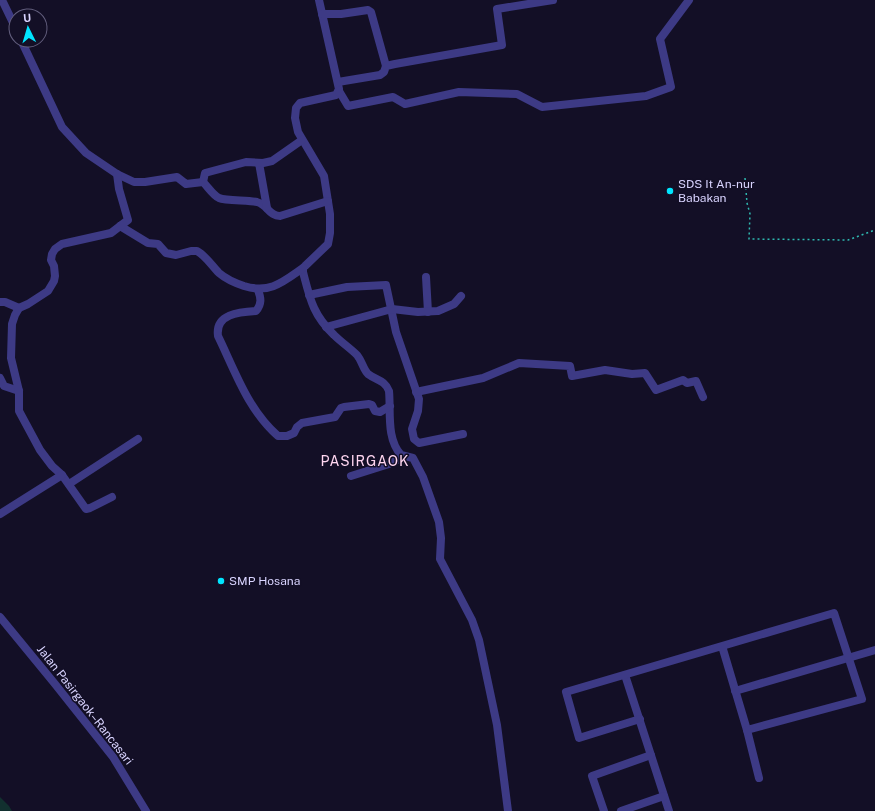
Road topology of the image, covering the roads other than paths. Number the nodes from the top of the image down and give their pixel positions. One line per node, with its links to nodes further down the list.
1 (2, 0): 5 (street)
2 (319, 0): 6 (street)
3 (553, 0): 8 (street)
4 (689, 0): 10 (street)
5 (8, 12)
6 (322, 14): 8 (street); 9 (street)
7 (25, 48): 13 (street)
8 (386, 66): 9 (street)
9 (338, 82): 10 (street)
10 (339, 91): 11 (street)
11 (302, 140): 12 (street); 15 (street)
12 (259, 163): 14 (street); 16 (street)
13 (117, 174): 14 (street); 17 (street)
14 (203, 182): 16 (street)
15 (328, 201): 16 (street); 18 (street)
16 (267, 208)
17 (120, 226): 20 (street); 24 (street)
18 (303, 268): 20 (street); 21 (street)
19 (426, 277): 26 (street)
20 (258, 290): 32 (street)
21 (309, 296): 25 (street); 27 (street)
22 (461, 296): 26 (street)
23 (0, 302): 24 (street)
24 (19, 308): 29 (street)
25 (392, 309): 26 (street); 27 (street); 30 (street)
26 (428, 312)
27 (326, 327): 32 (street)
28 (0, 378): 29 (street)
29 (19, 390): 36 (street)
30 (416, 392): 31 (street); 33 (street)
31 (703, 398)
32 (390, 406): 35 (street)
33 (463, 434)
34 (138, 439): 38 (street)
35 (404, 457): 37 (street); 53 (street)
36 (62, 475): 38 (street); 40 (street)
37 (351, 476)
38 (69, 484): 39 (street)
39 (112, 497)
40 (0, 514)
41 (0, 617): 52 (street, Jalan Pasirgaok–Rancasari)
42 (722, 646): 44 (street); 45 (street); 46 (street)
43 (875, 650): 44 (street)
44 (849, 658): 46 (street); 48 (street)
45 (626, 675): 47 (street); 47 (street)
46 (735, 691): 48 (street)
47 (640, 719): 49 (street)
48 (747, 730): 50 (street)
49 (651, 755): 51 (street); 54 (street)
50 (759, 778)
51 (664, 796): 55 (street); 56 (street)
52 (146, 811)
53 (508, 811)
54 (604, 811)
55 (621, 811)
56 (669, 811)

